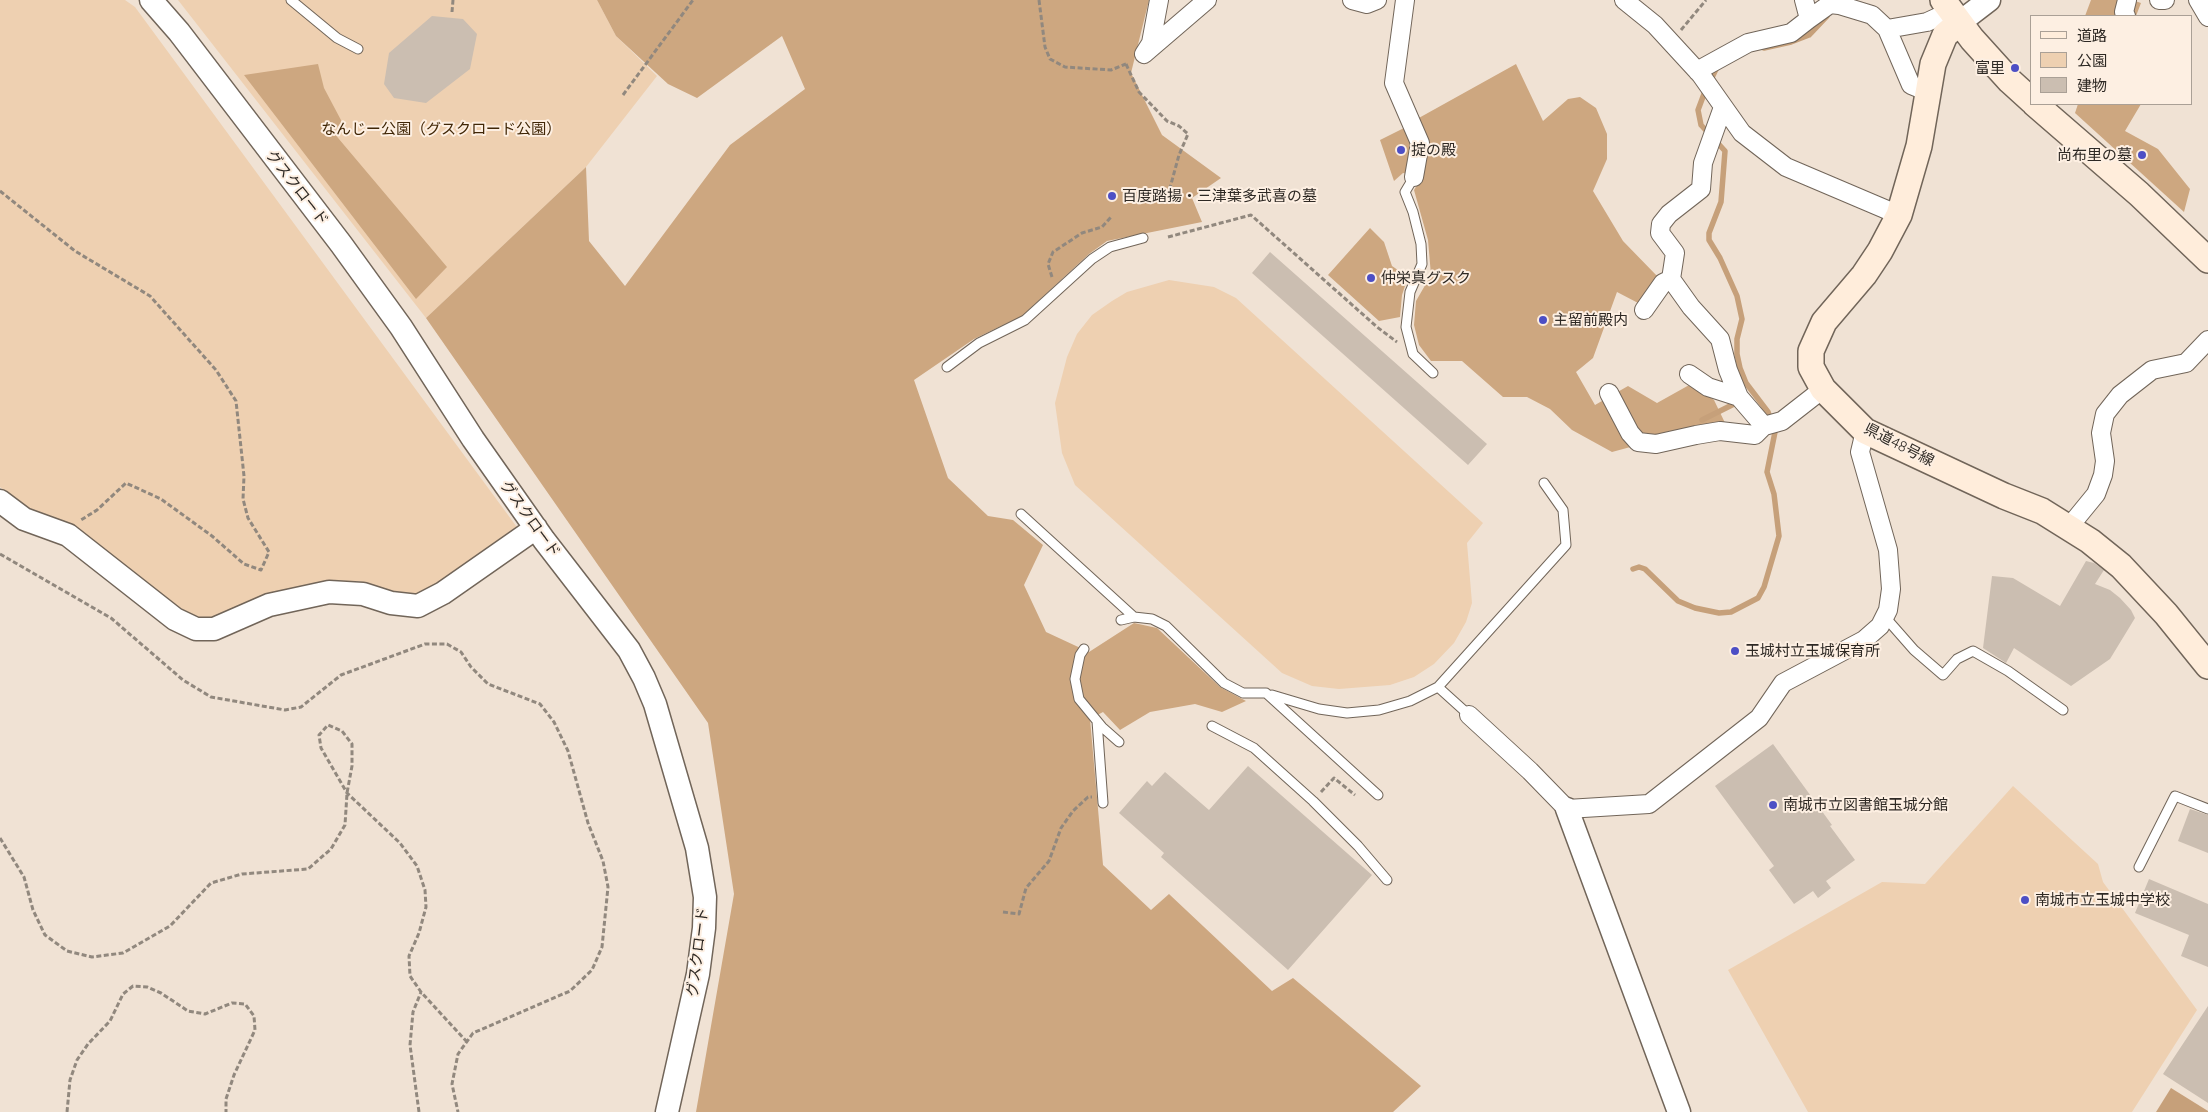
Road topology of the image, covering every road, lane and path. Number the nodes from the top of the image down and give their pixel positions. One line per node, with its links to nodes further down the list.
1 (150, 0): 62 (street, グスクロード)
2 (291, 0): 27 (lane)
3 (453, 0): 21 (path)
4 (693, 0): 32 (path)
5 (1039, 0): 29 (path)
6 (1159, 0): 28 (street)
7 (1207, 0): 28 (street)
8 (1352, 0): 9 (street)
9 (1377, 0)
10 (1405, 0): 36 (street)
11 (1624, 0): 26 (street)
12 (1706, 0): 26 (path)
13 (1804, 0): 24 (street)
14 (1989, 0): 20 (street)
15 (2127, 0): 22 (street)
16 (2159, 0): 17 (street)
17 (2165, 0)
18 (2198, 0): 23 (street)
19 (1865, 9): 24 (street); 25 (street)
20 (1951, 11): 25 (street); 31 (main road, 県道48号線); 33 (main road)
21 (452, 12)
22 (2126, 15)
23 (2208, 17)
24 (1808, 19): 30 (street)
25 (1886, 29): 31 (street)
26 (1671, 42): 30 (street)
27 (358, 49)
28 (1144, 54): 29 (path)
29 (1126, 64): 38 (path)
30 (1699, 73): 34 (street)
31 (1928, 92): 39 (main road, 県道48号線)
32 (623, 95)
33 (2030, 99)
34 (1719, 101): 39 (street); 44 (street)
35 (2036, 105): 43 (main road)
36 (1414, 177): 48 (lane)
37 (0, 191): 60 (path)
38 (1175, 203)
39 (1899, 215): 52 (main road, 県道48号線)
40 (1111, 216): 45 (path)
41 (1168, 237): 48 (path)
42 (1143, 238): 49 (lane)
43 (2207, 256)
44 (1671, 279): 46 (street); 54 (street)
45 (1048, 282)
46 (1644, 310)
47 (2208, 340): 61 (street)
48 (1413, 354): 50 (lane)
49 (947, 367)
50 (1433, 372)
51 (1689, 374): 54 (street)
52 (1823, 389): 55 (street); 56 (main road, 県道48号線)
53 (1609, 393): 55 (street)
54 (1739, 397): 55 (street)
55 (1771, 424)
56 (1865, 431): 61 (main road, 県道48号線); 65 (street)
57 (1544, 483): 69 (lane)
58 (0, 501): 62 (street)
59 (1021, 514): 64 (lane)
60 (79, 521)
61 (2069, 527): 68 (main road, 県道48号線)
62 (536, 528): 92 (street, グスクロード)
63 (0, 554): 87 (path)
64 (1134, 617): 66 (lane); 70 (lane)
65 (1884, 617): 71 (lane); 80 (street)
66 (1121, 620)
67 (1084, 649): 73 (lane)
68 (2208, 666)
69 (1438, 687): 70 (lane); 72 (lane)
70 (1266, 693): 77 (lane)
71 (2063, 710)
72 (1469, 715): 80 (street)
73 (1097, 721): 75 (lane); 78 (lane)
74 (1212, 726): 79 (lane)
75 (1119, 742)
76 (347, 793): 76 (path); 82 (path); 86 (path)
77 (1378, 795): 79 (path)
78 (1102, 799): 85 (path)
79 (1312, 800): 84 (lane)
80 (1567, 809): 93 (street)
81 (2208, 809): 83 (lane)
82 (0, 838)
83 (2139, 867)
84 (1387, 880)
85 (1003, 912)
86 (421, 992): 87 (path); 90 (path)
87 (467, 1042): 91 (path)
88 (67, 1112): 89 (path)
89 (226, 1112)
90 (419, 1112)
91 (458, 1112)
92 (667, 1112)
93 (1679, 1112)

